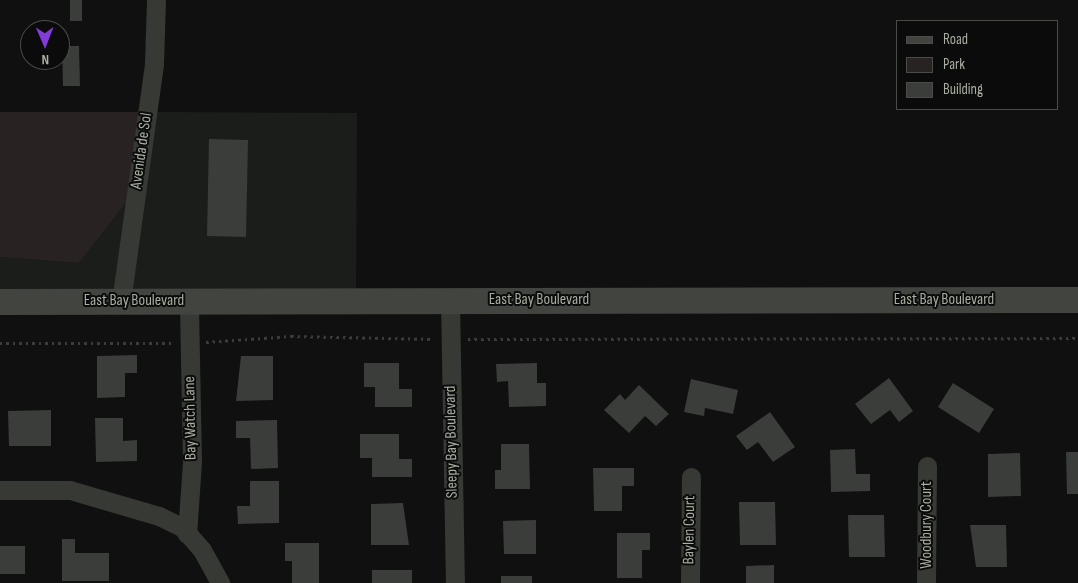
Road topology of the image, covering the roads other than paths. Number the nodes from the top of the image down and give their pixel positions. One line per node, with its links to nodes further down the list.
1 (156, 0): 6 (street, Avenida de Sol)
2 (450, 300): 3 (main road, East Bay Boulevard); 4 (main road, East Bay Boulevard); 12 (street, Sleepy Bay Boulevard)
3 (1078, 300)
4 (189, 301): 6 (main road, East Bay Boulevard); 10 (street, Bay Watch Lane)
5 (0, 302): 6 (main road, East Bay Boulevard)
6 (121, 302)
7 (927, 466): 14 (street, Woodbury Court)
8 (691, 477): 13 (street, Baylen Court)
9 (0, 490): 10 (street)
10 (188, 534): 11 (street)
11 (220, 583)
12 (455, 583)
13 (690, 583)
14 (926, 583)

